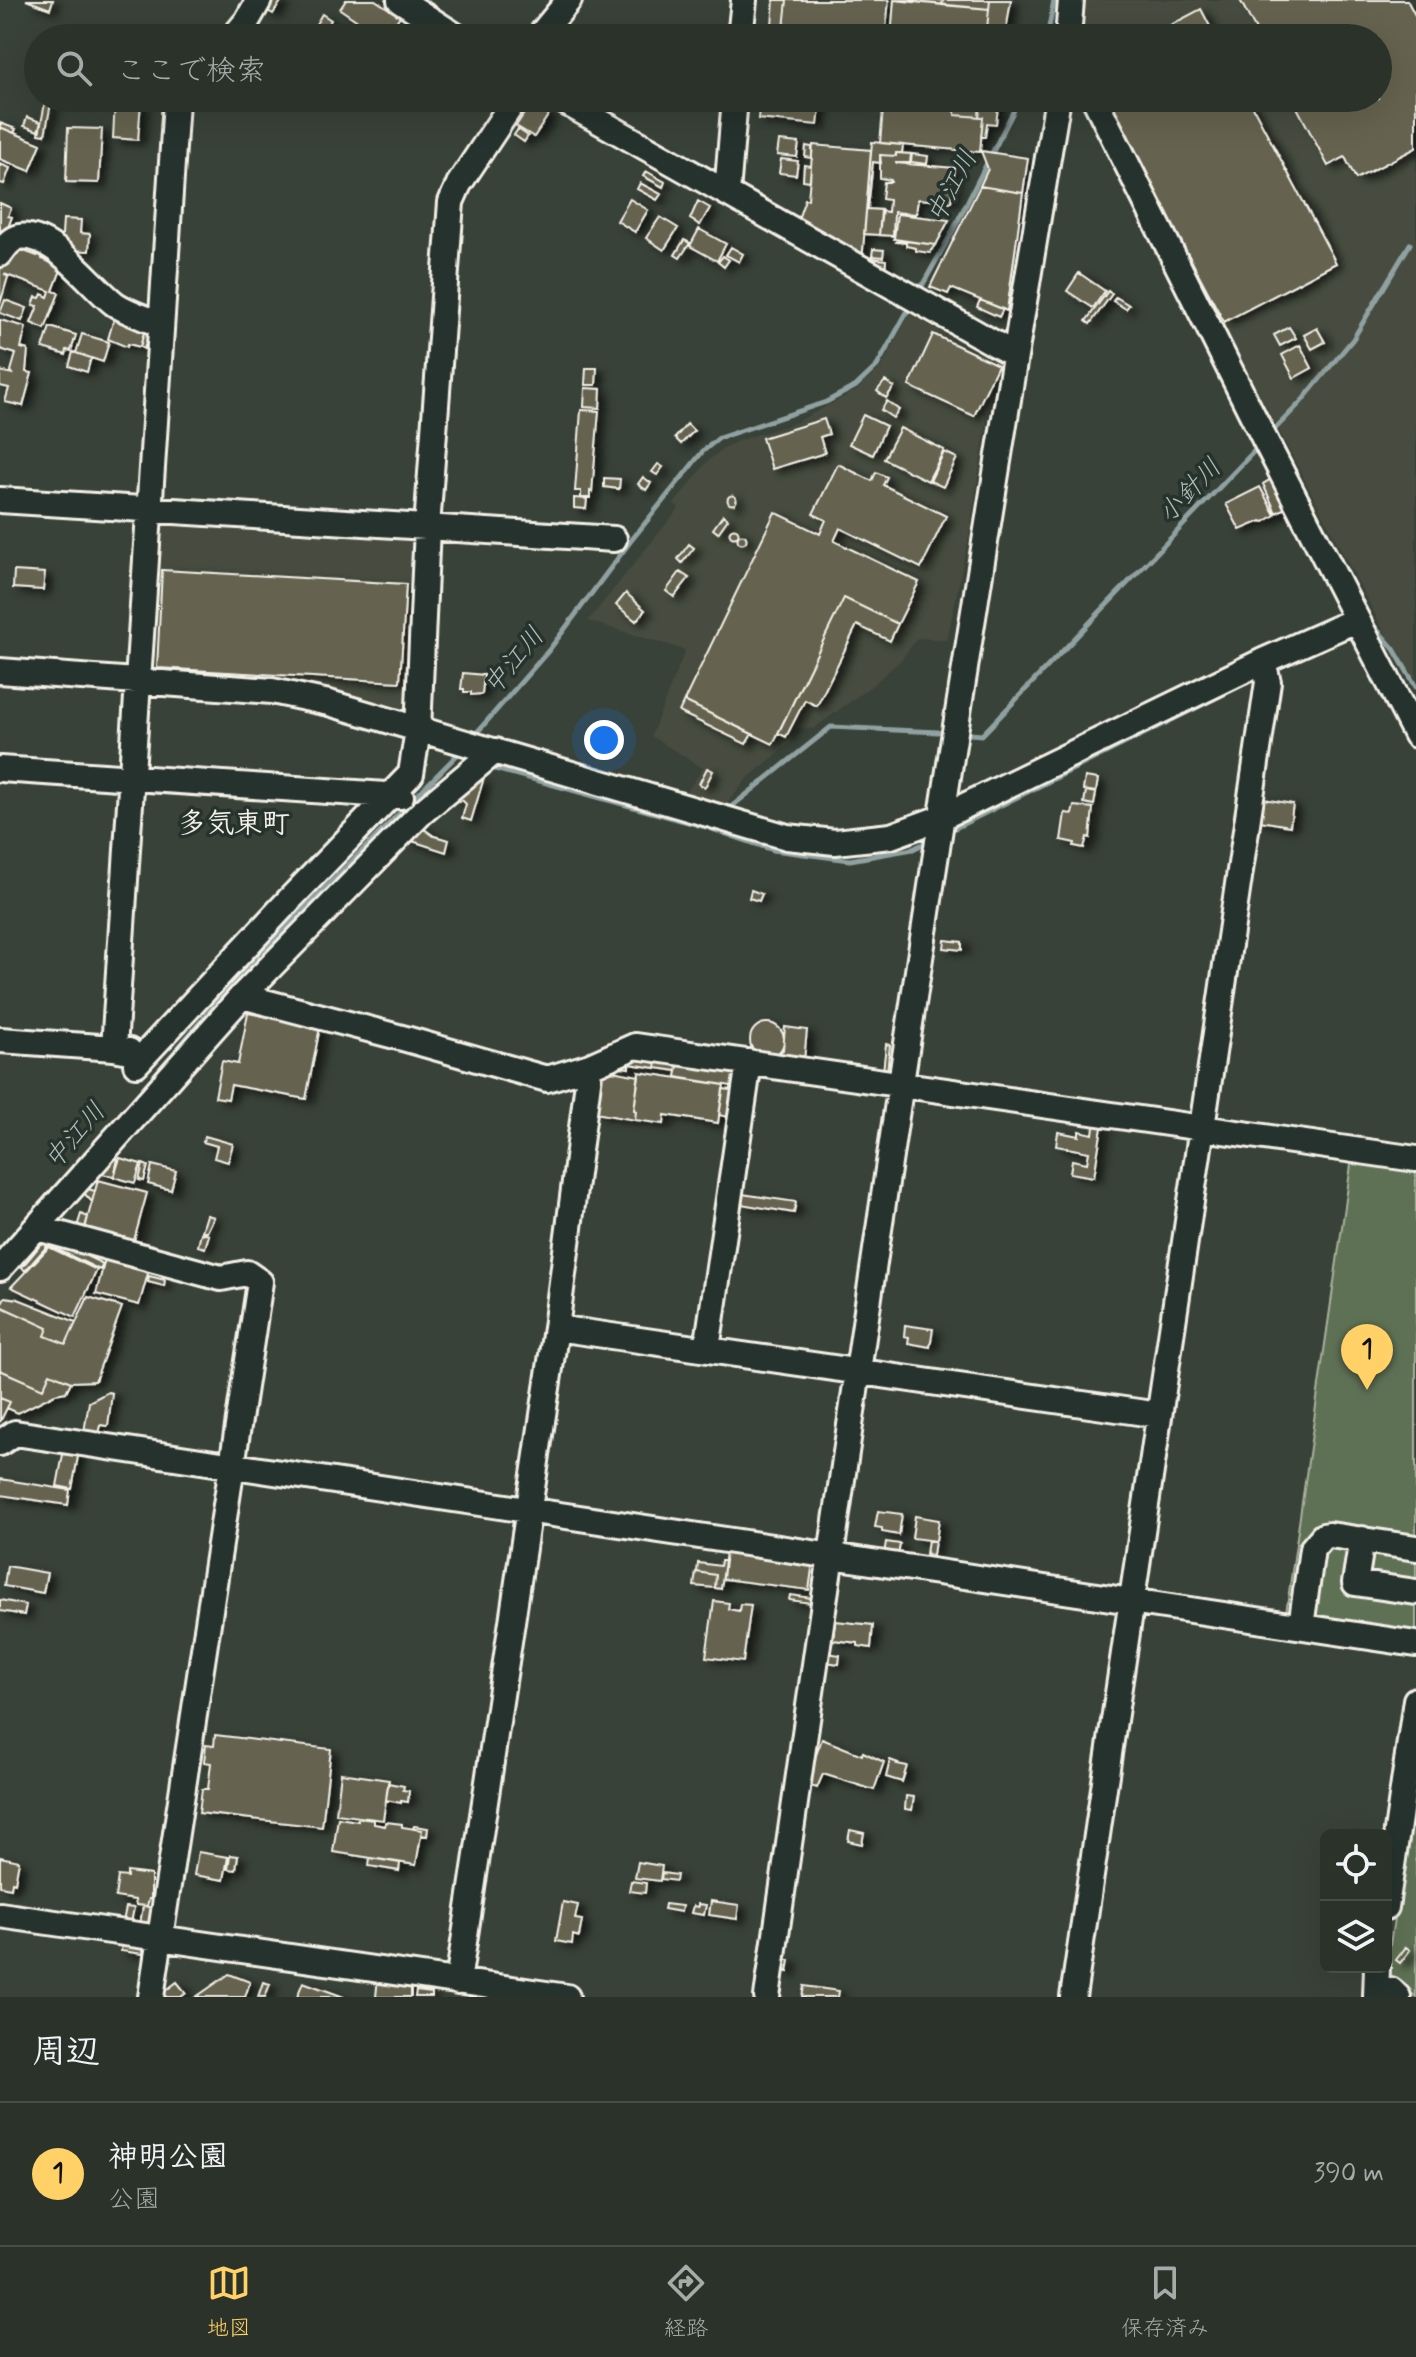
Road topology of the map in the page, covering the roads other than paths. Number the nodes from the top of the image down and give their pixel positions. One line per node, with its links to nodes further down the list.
1 (259, 0): 6 (street)
2 (400, 0): 7 (street)
3 (569, 0): 8 (street)
4 (744, 0): 9 (street)
5 (1071, 0): 10 (street)
6 (245, 24)
7 (437, 24)
8 (549, 24)
9 (741, 24)
10 (1069, 24)
11 (175, 112): 19 (street)
12 (507, 112): 23 (street)
13 (583, 112): 17 (street)
14 (734, 112): 17 (street)
15 (1056, 112): 20 (street)
16 (1101, 112): 25 (street)
17 (727, 193): 20 (street)
18 (0, 254): 19 (street)
19 (161, 325): 22 (street)
20 (1015, 355): 35 (street)
21 (0, 500): 22 (street)
22 (149, 508): 23 (street); 28 (street)
23 (427, 527): 24 (street); 29 (street)
24 (614, 539)
25 (1356, 620): 26 (street); 30 (street)
26 (1265, 669): 35 (street); 42 (street)
27 (0, 671): 28 (street)
28 (138, 680): 29 (street); 33 (street)
29 (418, 730): 31 (street); 34 (street)
30 (1416, 735)
31 (491, 750): 34 (street); 35 (street)
32 (0, 769): 33 (street)
33 (132, 778): 34 (street); 38 (street)
34 (405, 801): 36 (street); 38 (street)
35 (940, 821): 41 (street)
36 (242, 996): 40 (street); 44 (street)
37 (0, 1040): 38 (street)
38 (114, 1048)
39 (749, 1062): 40 (street); 41 (street); 47 (street)
40 (590, 1066): 46 (street)
41 (901, 1084): 42 (street); 48 (street)
42 (1202, 1128): 43 (street); 49 (street)
43 (1416, 1159)
44 (37, 1228): 45 (street); 51 (street)
45 (0, 1268)
46 (556, 1328): 47 (street); 52 (street)
47 (707, 1349): 48 (street)
48 (857, 1372): 49 (street); 55 (street)
49 (1159, 1415): 57 (street)
50 (0, 1443): 51 (street)
51 (230, 1467): 52 (street); 63 (street)
52 (528, 1512): 55 (street); 64 (street)
53 (1362, 1539): 54 (street); 56 (street); 58 (street)
54 (1416, 1548)
55 (830, 1555): 57 (street); 67 (street)
56 (1416, 1592)
57 (1133, 1601): 58 (street); 68 (street)
58 (1301, 1626): 59 (street)
59 (1416, 1644)
60 (1416, 1700): 61 (street)
61 (1387, 1901)
62 (0, 1915): 63 (street)
63 (159, 1939): 64 (street); 65 (street)
64 (458, 1982): 66 (street)
65 (151, 1997)
66 (567, 1997)
67 (767, 1997)
68 (1073, 1997)

